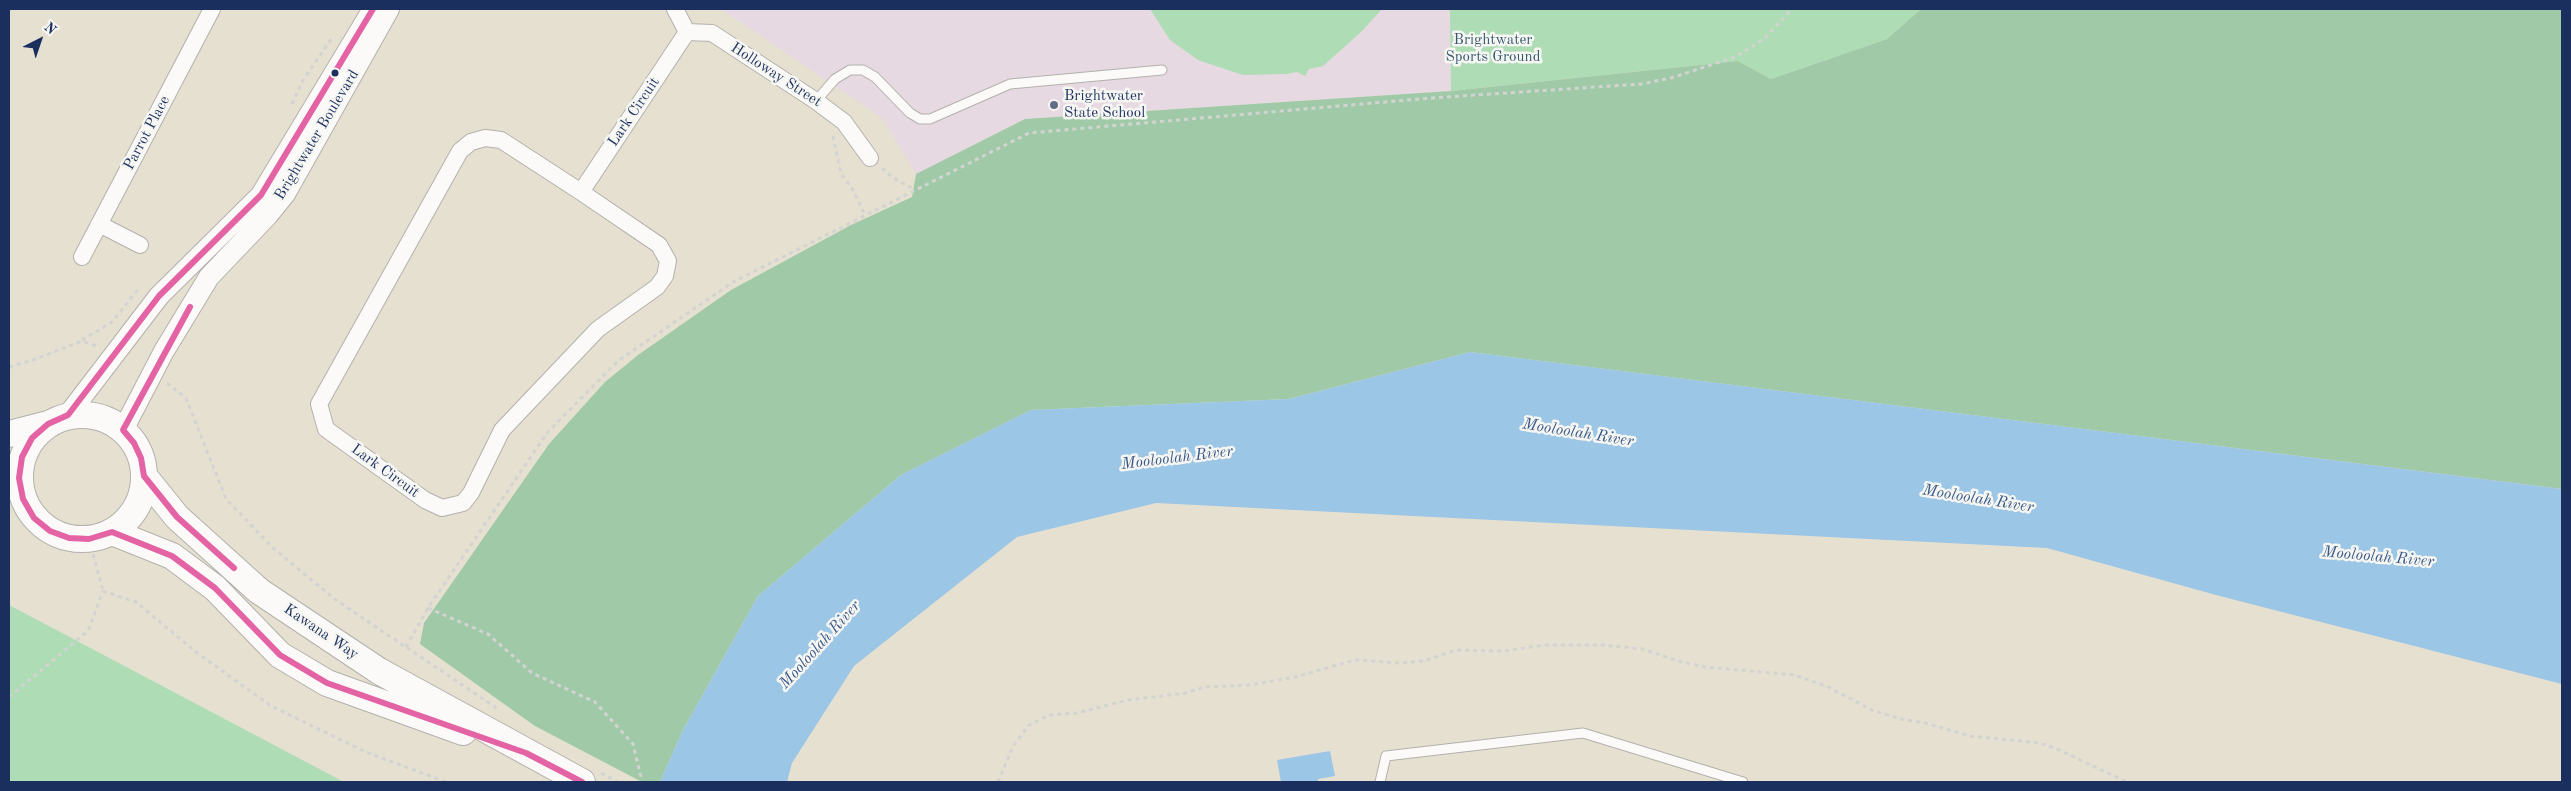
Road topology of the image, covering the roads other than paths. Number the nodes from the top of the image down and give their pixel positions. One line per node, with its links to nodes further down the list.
1 (212, 9): 10 (street, Parrot Place)
2 (373, 9): 13 (street, Brightwater Boulevard)
3 (389, 9): 14 (street, Brightwater Boulevard)
4 (675, 9): 5 (street)
5 (687, 32): 7 (street, Holloway Street); 9 (street, Lark Circuit)
6 (1162, 70): 7 (lane)
7 (816, 100): 8 (street, Holloway Street)
8 (870, 158)
9 (581, 192): 9 (street, Lark Circuit)
10 (100, 224): 11 (street); 12 (street, Parrot Place)
11 (140, 245)
12 (82, 257)
13 (58, 420): 14 (main road); 15 (main road); 18 (main road)
14 (123, 430): 16 (main road)
15 (9, 434)
16 (144, 476): 19 (main road); 20 (main road, Kawana Way)
17 (9, 502): 18 (main road)
18 (34, 518): 19 (main road)
19 (101, 536): 20 (main road, Kawana Way)
20 (526, 753): 21 (main road, Kawana Way)
21 (582, 782)
22 (1380, 782): 23 (lane)
23 (1743, 782)

